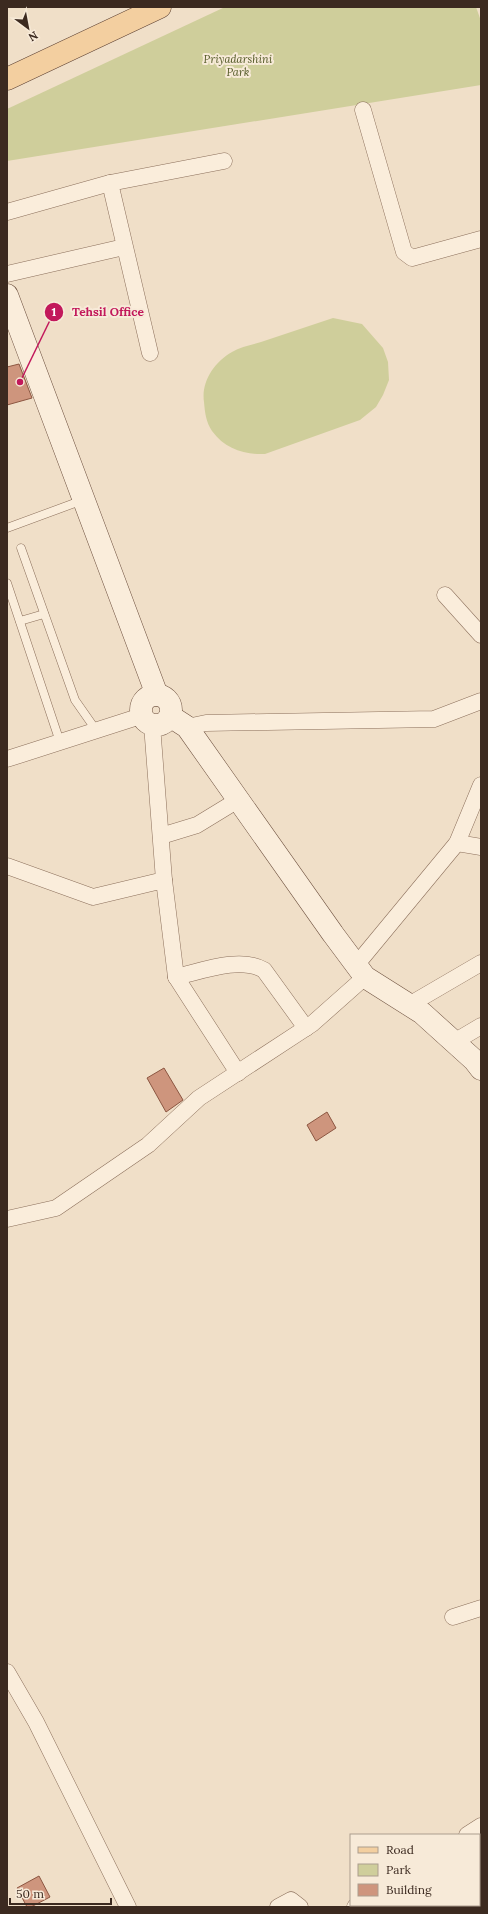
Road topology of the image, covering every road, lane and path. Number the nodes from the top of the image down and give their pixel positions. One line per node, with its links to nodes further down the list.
1 (160, 7): 2 (main road)
2 (7, 79)
3 (363, 110): 7 (street)
4 (224, 161): 5 (street)
5 (110, 183): 6 (street); 8 (street)
6 (7, 212)
7 (481, 239)
8 (124, 247): 9 (street); 11 (street)
9 (7, 274)
10 (7, 295): 12 (main road)
11 (150, 353)
12 (84, 500): 13 (lane); 21 (main road)
13 (7, 528)
14 (21, 548): 17 (lane)
15 (7, 583): 18 (lane)
16 (446, 595): 19 (street)
17 (44, 614): 18 (lane); 22 (lane)
18 (20, 621): 23 (lane)
19 (479, 628)
20 (481, 701): 21 (street)
21 (163, 721): 22 (street); 26 (main road); 27 (street)
22 (96, 730): 23 (street)
23 (60, 742): 24 (street)
24 (7, 759)
25 (481, 784): 28 (street)
26 (238, 800): 27 (street); 33 (main road)
27 (161, 836): 31 (street)
28 (457, 843): 29 (street); 33 (street)
29 (481, 847)
30 (7, 866): 31 (street)
31 (164, 880): 34 (street)
32 (481, 963): 35 (street)
33 (361, 971): 35 (main road); 37 (street)
34 (176, 977): 37 (street); 40 (street)
35 (409, 1005): 38 (main road)
36 (481, 1026): 38 (street)
37 (306, 1028): 40 (street)
38 (454, 1042): 39 (main road)
39 (481, 1069)
40 (238, 1074): 41 (street)
41 (7, 1219)
42 (481, 1608): 43 (street)
43 (453, 1617)
44 (7, 1672): 47 (street)
45 (481, 1826): 46 (street)
46 (469, 1834)
47 (128, 1907)
48 (278, 1907): 49 (street)
49 (300, 1907)

